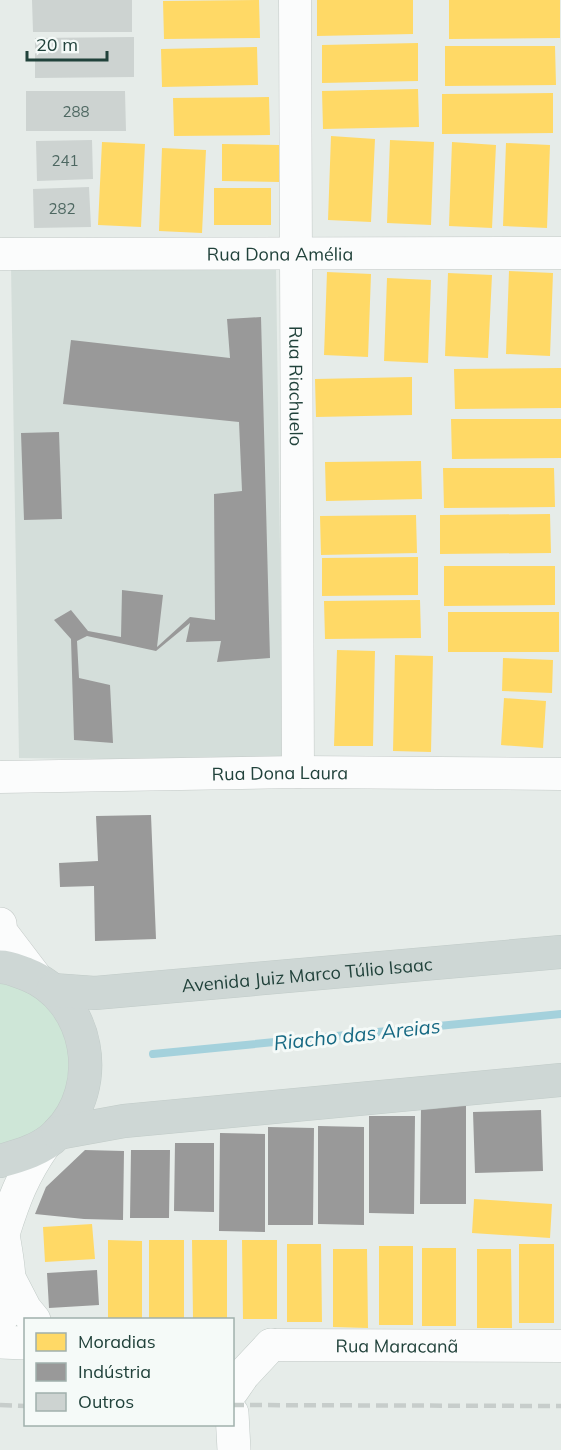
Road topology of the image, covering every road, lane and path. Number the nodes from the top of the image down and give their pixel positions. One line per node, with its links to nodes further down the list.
1 (295, 0): 2 (street, Rua Riachuelo)
2 (295, 253): 3 (street, Rua Dona Amélia); 4 (street, Rua Dona Amélia); 5 (street, Rua Riachuelo)
3 (561, 253)
4 (0, 254)
5 (298, 772): 6 (street, Rua Dona Laura); 7 (street, Rua Dona Laura)
6 (561, 774)
7 (0, 777)
8 (0, 924): 11 (main road)
9 (561, 952): 11 (main road, Avenida Juiz Marco Túlio Isaac)
10 (0, 967): 11 (main road)
11 (45, 984): 13 (main road)
12 (561, 1080): 13 (main road)
13 (51, 1139): 14 (main road); 15 (main road)
14 (0, 1161)
15 (2, 1231): 16 (main road)
16 (9, 1278): 17 (main road); 18 (main road)
17 (32, 1318)
18 (0, 1320)
19 (0, 1342): 20 (main road)
20 (24, 1343)
21 (234, 1346): 22 (main road, Rua Maracanã)
22 (271, 1346): 23 (street, Rua Maracanã); 24 (main road)
23 (561, 1346)
24 (234, 1388)
25 (233, 1426): 26 (main road)
26 (234, 1450)

